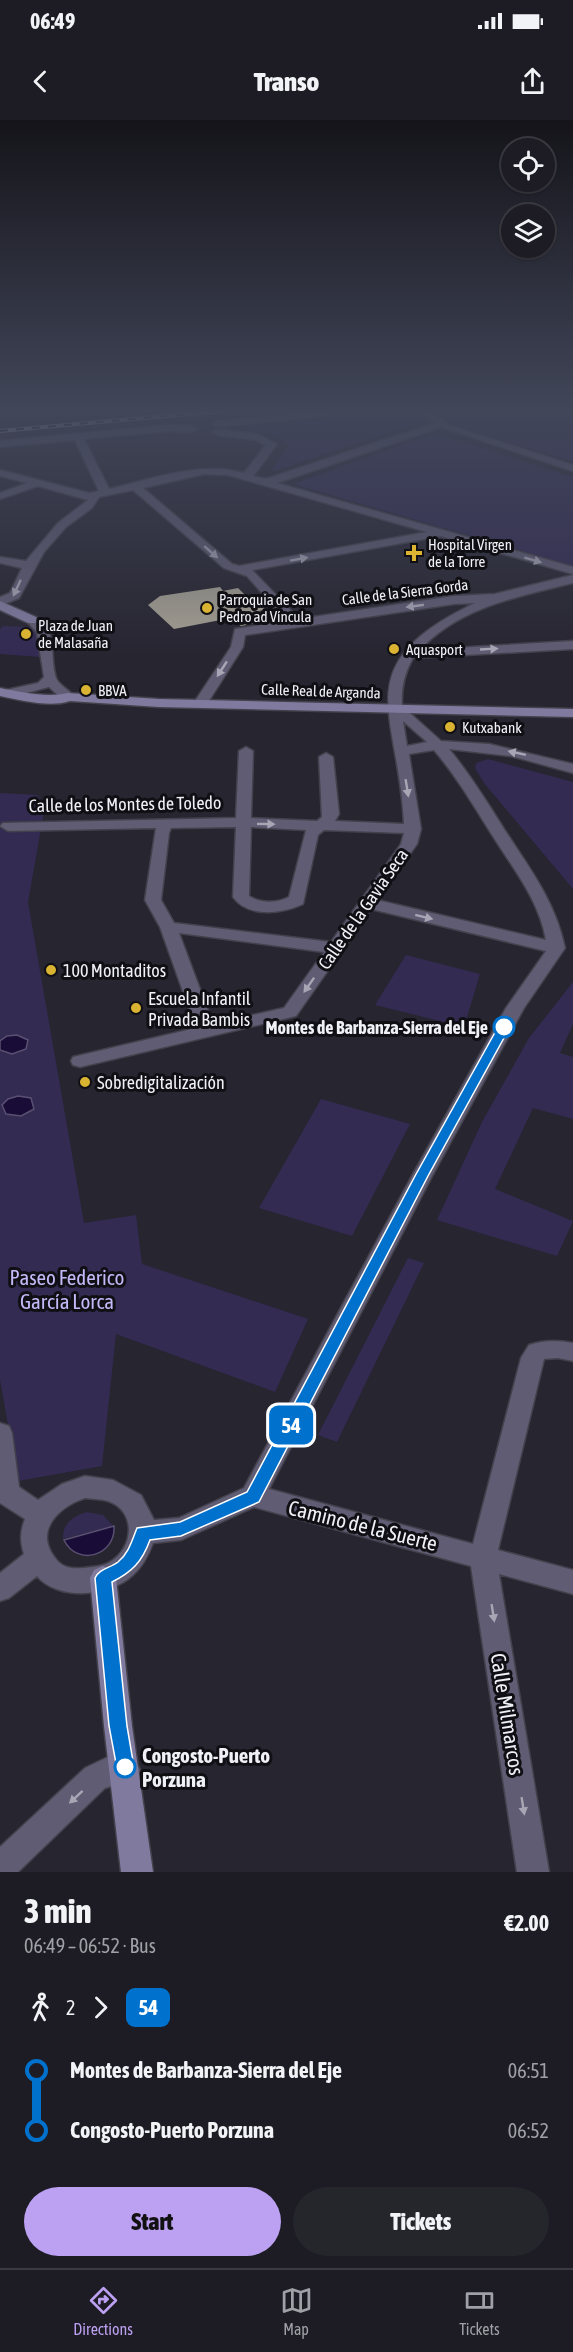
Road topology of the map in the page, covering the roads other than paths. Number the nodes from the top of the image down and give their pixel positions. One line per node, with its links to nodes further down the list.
1 (76, 493): 5 (street)
2 (103, 493): 5 (street)
3 (143, 493): 9 (street, one-way to 9)
4 (304, 493): 6 (street)
5 (92, 497): 8 (street)
6 (440, 533): 9 (street, one-way to 6); 10 (street, one-way to 10)
7 (0, 560): 8 (street)
8 (27, 565): 13 (street, one-way to 13)
9 (241, 569): 14 (street)
10 (573, 572)
11 (573, 579): 12 (street, Calle de la Sierra Gorda)
12 (495, 598): 14 (street, Calle de la Sierra Gorda, one-way to 14); 16 (street, Calle de la Gavia Seca)
13 (0, 604): 17 (street)
14 (296, 623): 20 (street, Calle de la Sierra Gorda, one-way to 20)
15 (573, 645): 16 (street, one-way to 15)
16 (410, 654): 21 (street, Calle de la Gavia Seca)
17 (51, 677): 18 (street); 19 (street)
18 (6, 693): 19 (street, Calle Real de Arganda)
19 (68, 697): 20 (street, Calle Real de Arganda)
20 (200, 704): 21 (street, Calle Real de Arganda)
21 (397, 710): 22 (street, Calle Real de Arganda); 23 (street); 25 (street, Calle de la Gavia Seca)
22 (573, 713)
23 (440, 746): 25 (street); 27 (street, one-way to 23); 36 (street)
24 (246, 751): 29 (street)
25 (402, 751): 32 (street, Calle de la Gavia Seca, one-way to 32)
26 (326, 758): 30 (street, Calle de los Montes de Toledo)
27 (573, 768)
28 (166, 823): 29 (street, Calle de los Montes de Toledo); 31 (street, Calle de los Montes de Toledo); 34 (street)
29 (242, 823): 30 (street, Calle de los Montes de Toledo, one-way to 30); 30 (street, Calle de los Montes de Toledo)
30 (323, 824): 32 (street, Calle de los Montes de Toledo)
31 (8, 826)
32 (413, 829): 33 (street, Calle de la Gavia Seca)
33 (367, 903): 35 (street, Calle de la Gavia Seca); 36 (street, one-way to 36)
34 (168, 927): 35 (street); 37 (street)
35 (335, 948): 37 (street, Calle de la Gavia Seca, one-way to 37)
36 (556, 948): 42 (street)
37 (206, 1030): 38 (street)
38 (80, 1061)
39 (573, 1352): 45 (street)
40 (0, 1433): 41 (street)
41 (4, 1492): 43 (street)
42 (253, 1497): 44 (street); 45 (street, Camino de la Suerte)
43 (39, 1515): 44 (street); 46 (street)
44 (143, 1533): 47 (street)
45 (483, 1556): 48 (street, Camino de la Suerte); 53 (street, Calle Milmarcos, one-way to 53)
46 (38, 1559): 47 (street); 49 (street)
47 (103, 1578): 50 (street)
48 (573, 1582)
49 (0, 1589)
50 (125, 1770): 51 (street, one-way to 51); 52 (street)
51 (0, 1868)
52 (137, 1872)
53 (533, 1872)

